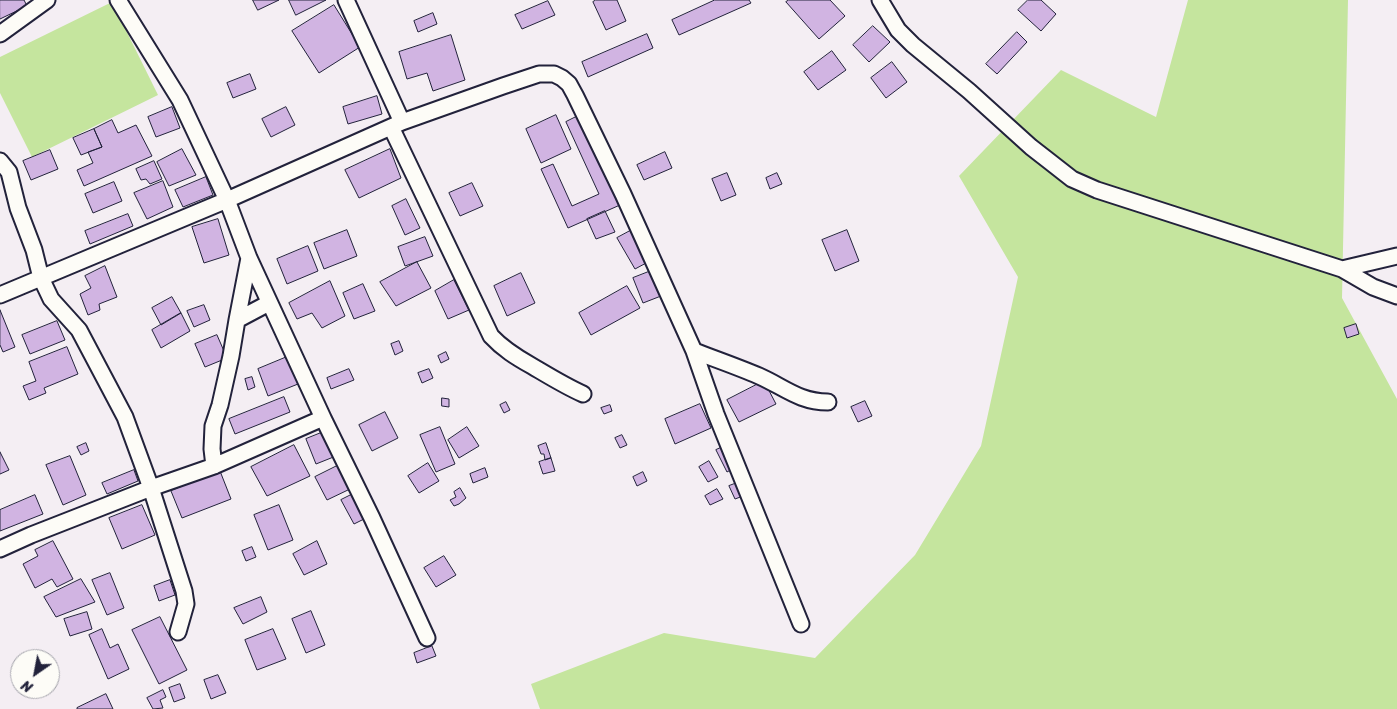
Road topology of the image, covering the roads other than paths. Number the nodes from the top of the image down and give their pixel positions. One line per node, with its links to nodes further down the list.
1 (47, 0): 5 (street)
2 (118, 0): 8 (street)
3 (346, 0): 6 (street)
4 (880, 0): 11 (street)
5 (0, 34)
6 (397, 125): 8 (street); 17 (street); 18 (street)
7 (0, 161): 12 (street)
8 (227, 200): 10 (street); 12 (street)
9 (1397, 256): 11 (street)
10 (249, 258): 15 (street); 16 (street)
11 (1342, 269): 14 (street)
12 (41, 278): 13 (street); 22 (street)
13 (0, 294)
14 (1397, 296)
15 (270, 303): 16 (street); 20 (street)
16 (237, 320): 21 (street)
17 (694, 351): 19 (street); 24 (street)
18 (583, 394)
19 (828, 402)
20 (323, 418): 21 (street); 26 (street)
21 (214, 466): 22 (street)
22 (151, 488): 23 (street); 25 (street)
23 (0, 549)
24 (802, 624)
25 (178, 632)
26 (427, 638)

